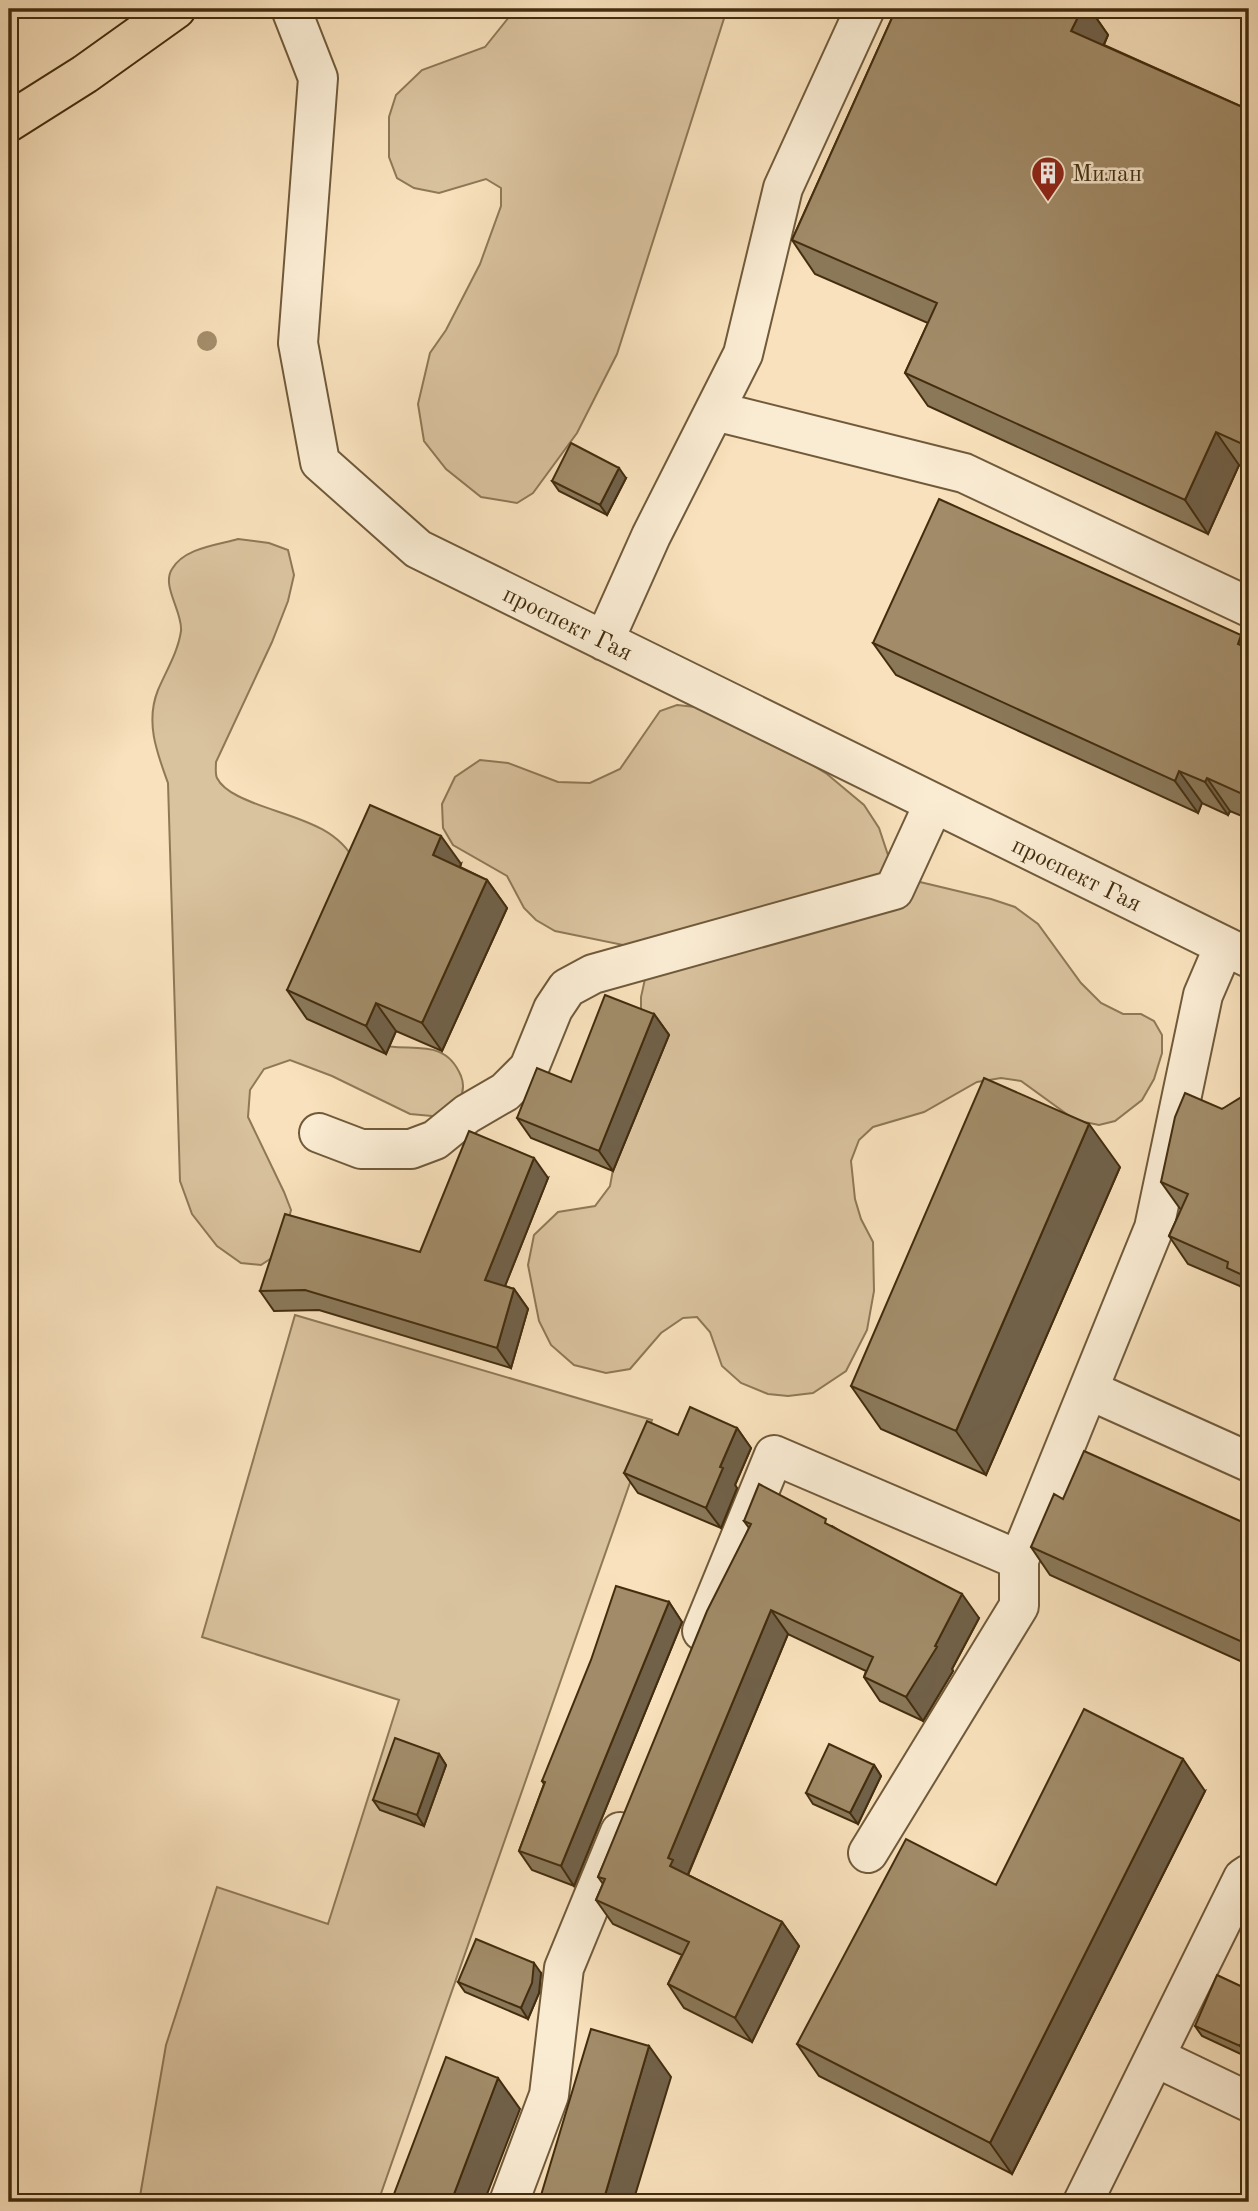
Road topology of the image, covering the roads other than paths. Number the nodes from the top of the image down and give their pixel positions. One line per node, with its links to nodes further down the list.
1 (176, 9): 4 (main road)
2 (291, 9): 7 (street, проспект Гая)
3 (865, 9): 5 (street)
4 (9, 121)
5 (715, 411): 6 (street); 7 (street)
6 (1249, 607)
7 (604, 641): 8 (street, проспект Гая)
8 (934, 803): 9 (street, проспект Гая); 10 (street)
9 (1237, 952): 11 (street)
10 (319, 1133)
11 (1089, 1390): 12 (street); 13 (street)
12 (1249, 1462)
13 (1019, 1560): 14 (street); 16 (street)
14 (690, 1660)
15 (632, 1801): 20 (street)
16 (868, 1853)
17 (1249, 1874): 18 (street)
18 (1155, 2057): 19 (street); 21 (street)
19 (1249, 2102)
20 (509, 2202)
21 (1083, 2202)

